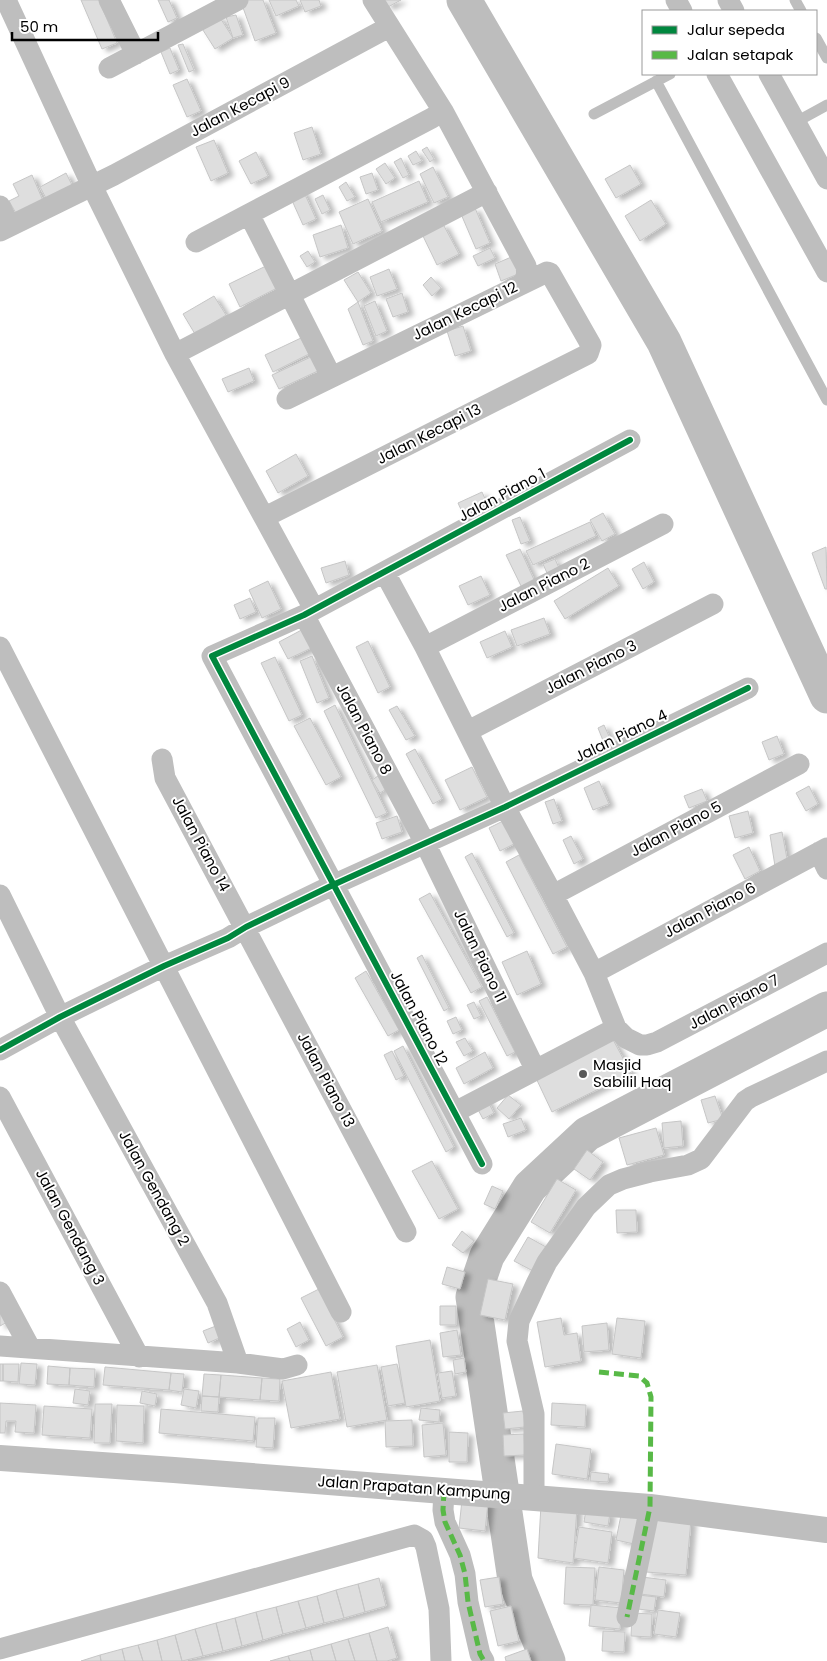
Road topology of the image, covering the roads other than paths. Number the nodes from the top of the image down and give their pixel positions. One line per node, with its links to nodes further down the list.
1 (6, 0): 19 (street, Jalan Piano 8)
2 (109, 0): 7 (street)
3 (238, 0): 7 (street)
4 (373, 0): 5 (street, Jalan Kecapi 12)
5 (389, 27): 15 (street, Jalan Kecapi 12); 19 (street, Jalan Kecapi 9)
6 (817, 40): 8 (lane)
7 (136, 54): 9 (street)
8 (827, 58)
9 (109, 68)
10 (668, 75): 13 (lane)
11 (718, 75): 25 (street)
12 (770, 75): 17 (street)
13 (656, 81): 16 (lane); 31 (lane)
14 (827, 105): 17 (lane)
15 (443, 111): 20 (street, Jalan Kecapi 12); 22 (street)
16 (594, 114)
17 (796, 122): 18 (street)
18 (827, 179)
19 (92, 186): 23 (street, Jalan Kecapi 9); 28 (street, Jalan Piano 8)
20 (487, 192): 26 (street, Jalan Kecapi 12); 27 (street)
21 (0, 206): 23 (street)
22 (249, 214): 24 (street); 27 (street)
23 (5, 229)
24 (196, 242)
25 (827, 272)
26 (522, 284): 29 (street, Jalan Kecapi 12); 33 (street, Jalan Kecapi 13)
27 (289, 295): 28 (street); 29 (street)
28 (175, 354): 33 (street, Jalan Piano 8)
29 (331, 376): 30 (street, Jalan Kecapi 12)
30 (287, 399)
31 (827, 400)
32 (630, 440): 35 (street, Jalan Piano 1)
33 (265, 517): 37 (street, Jalan Piano 8)
34 (663, 524): 39 (street, Jalan Piano 2)
35 (385, 573): 37 (street, Jalan Piano 1); 39 (street)
36 (713, 604): 41 (street, Jalan Piano 3)
37 (309, 612): 45 (street, Jalan Piano 8); 47 (street, Jalan Piano 12)
38 (0, 646): 52 (street)
39 (425, 647): 41 (street)
40 (748, 688): 44 (street, Jalan Piano 4)
41 (468, 731): 44 (street)
42 (162, 758): 50 (street, Jalan Piano 14)
43 (799, 764): 49 (street, Jalan Piano 5)
44 (504, 808): 45 (street, Jalan Piano 4); 49 (street)
45 (425, 843): 47 (street, Jalan Piano 4); 58 (street, Jalan Piano 11)
46 (824, 857): 53 (street, Jalan Piano 6)
47 (335, 884): 50 (street, Jalan Piano 4); 60 (street, Jalan Piano 12)
48 (0, 895): 54 (street, Jalan Gendang 2)
49 (553, 895): 53 (street)
50 (237, 932): 52 (street, Jalan Piano 4); 62 (street, Jalan Piano 13)
51 (827, 953): 55 (street, Jalan Piano 7)
52 (164, 966): 54 (street, Jalan Piano 4); 64 (street)
53 (594, 972): 55 (street)
54 (60, 1017): 56 (street, Jalan Piano 4); 68 (street, Jalan Gendang 2)
55 (616, 1028): 58 (street)
56 (0, 1050)
57 (827, 1061): 72 (street)
58 (535, 1069): 60 (street)
59 (0, 1097): 67 (street, Jalan Gendang 3)
60 (455, 1112): 61 (street, Jalan Piano 12)
61 (482, 1164)
62 (406, 1232)
63 (0, 1292): 66 (street)
64 (341, 1312)
65 (0, 1346): 66 (street)
66 (30, 1348): 67 (street)
67 (139, 1357): 68 (street)
68 (238, 1363): 69 (street)
69 (297, 1365)
70 (0, 1458): 71 (street, Jalan Prapatan Kampung)
71 (454, 1491): 72 (street, Jalan Prapatan Kampung); 79 (street)
72 (532, 1497): 73 (street, Jalan Prapatan Kampung)
73 (650, 1507): 74 (street, Jalan Prapatan Kampung); 75 (street)
74 (827, 1530)
75 (627, 1616)
76 (0, 1649): 77 (street); 78 (street)
77 (6, 1661)
78 (441, 1661)
79 (484, 1661)

